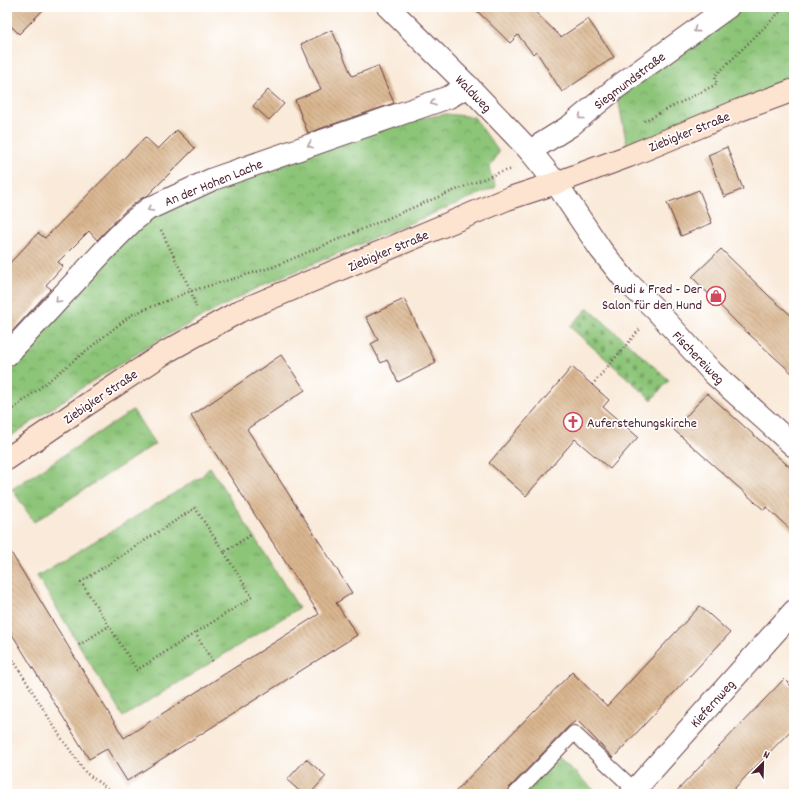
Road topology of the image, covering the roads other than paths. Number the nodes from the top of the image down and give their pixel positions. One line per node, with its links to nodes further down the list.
1 (388, 7): 3 (street, Waldweg)
2 (728, 7): 5 (street, Siegmundstraße, one-way to 5)
3 (468, 86): 5 (street, Waldweg); 7 (street, An der Hohen Lache, one-way to 7)
4 (794, 90): 6 (main road, Ziebigker Straße)
5 (530, 151): 6 (street, Waldweg)
6 (556, 182): 8 (street, Fischereiweg); 9 (main road, Ziebigker Straße)
7 (7, 355)
8 (794, 446)
9 (7, 459)
10 (794, 611): 11 (street, Kiefernweg)
11 (635, 793): 12 (lane)
12 (515, 794)

